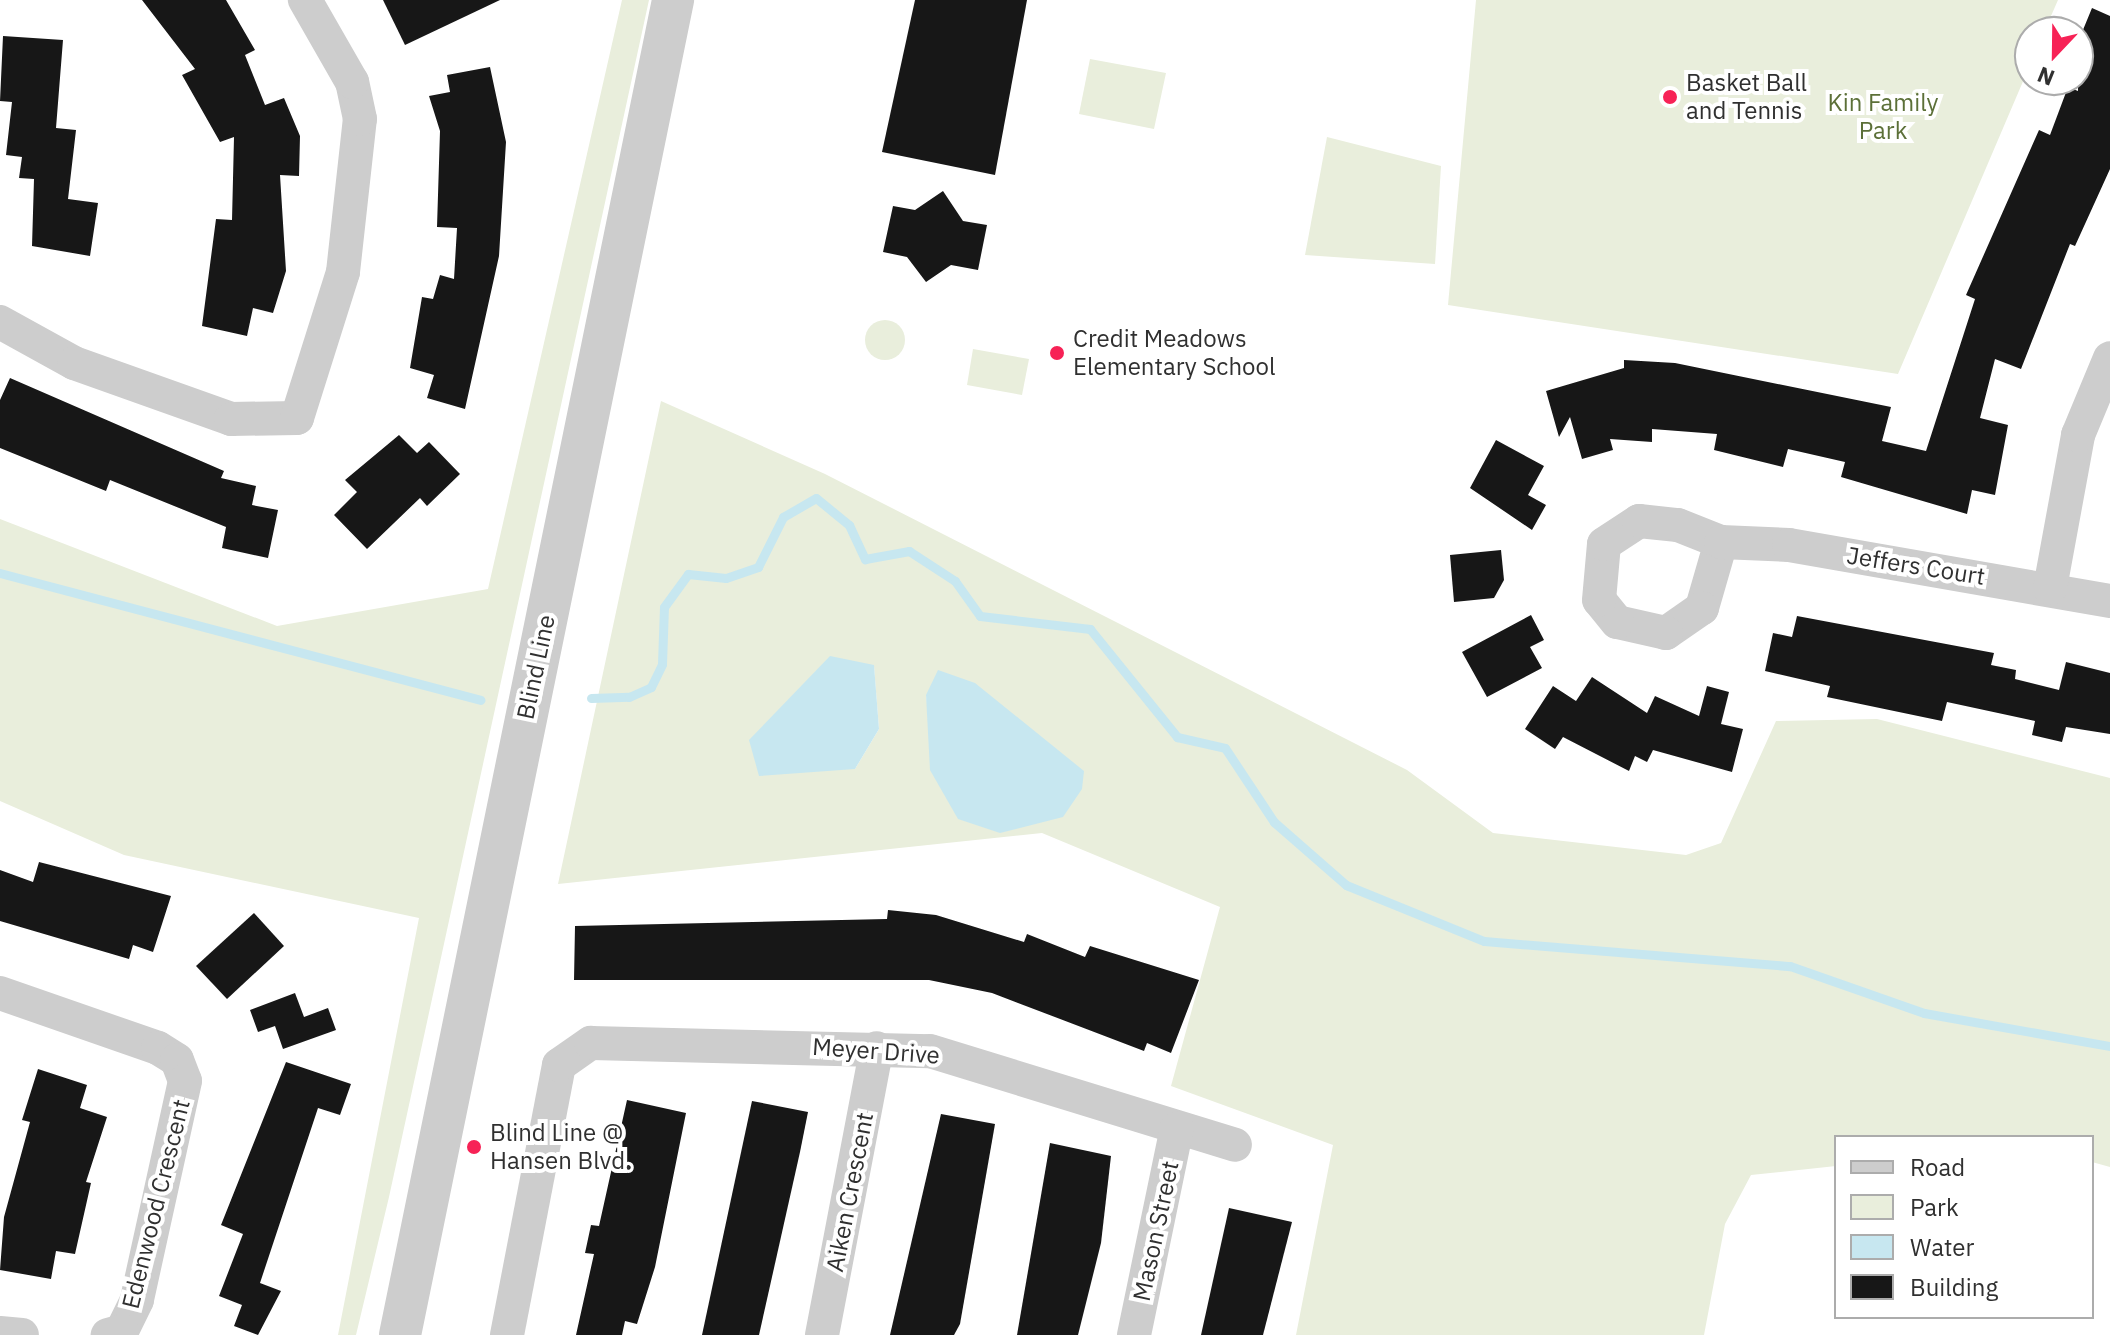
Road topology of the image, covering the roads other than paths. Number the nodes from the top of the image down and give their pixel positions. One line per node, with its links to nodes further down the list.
1 (305, 0): 3 (street)
2 (673, 0): 15 (street, Blind Line)
3 (0, 322)
4 (2110, 358): 6 (street)
5 (1721, 542): 6 (street, Jeffers Court)
6 (2050, 588): 7 (street, Jeffers Court)
7 (2110, 601)
8 (0, 993): 14 (street, Edenwood Crescent)
9 (877, 1048): 10 (street, Meyer Drive); 16 (street, Meyer Drive); 17 (street, Aiken Crescent)
10 (1177, 1128): 11 (street, Meyer Drive); 18 (street, Mason Street)
11 (1235, 1145)
12 (0, 1333): 13 (street)
13 (22, 1335)
14 (108, 1335)
15 (400, 1335)
16 (507, 1335)
17 (822, 1335)
18 (1134, 1335)

